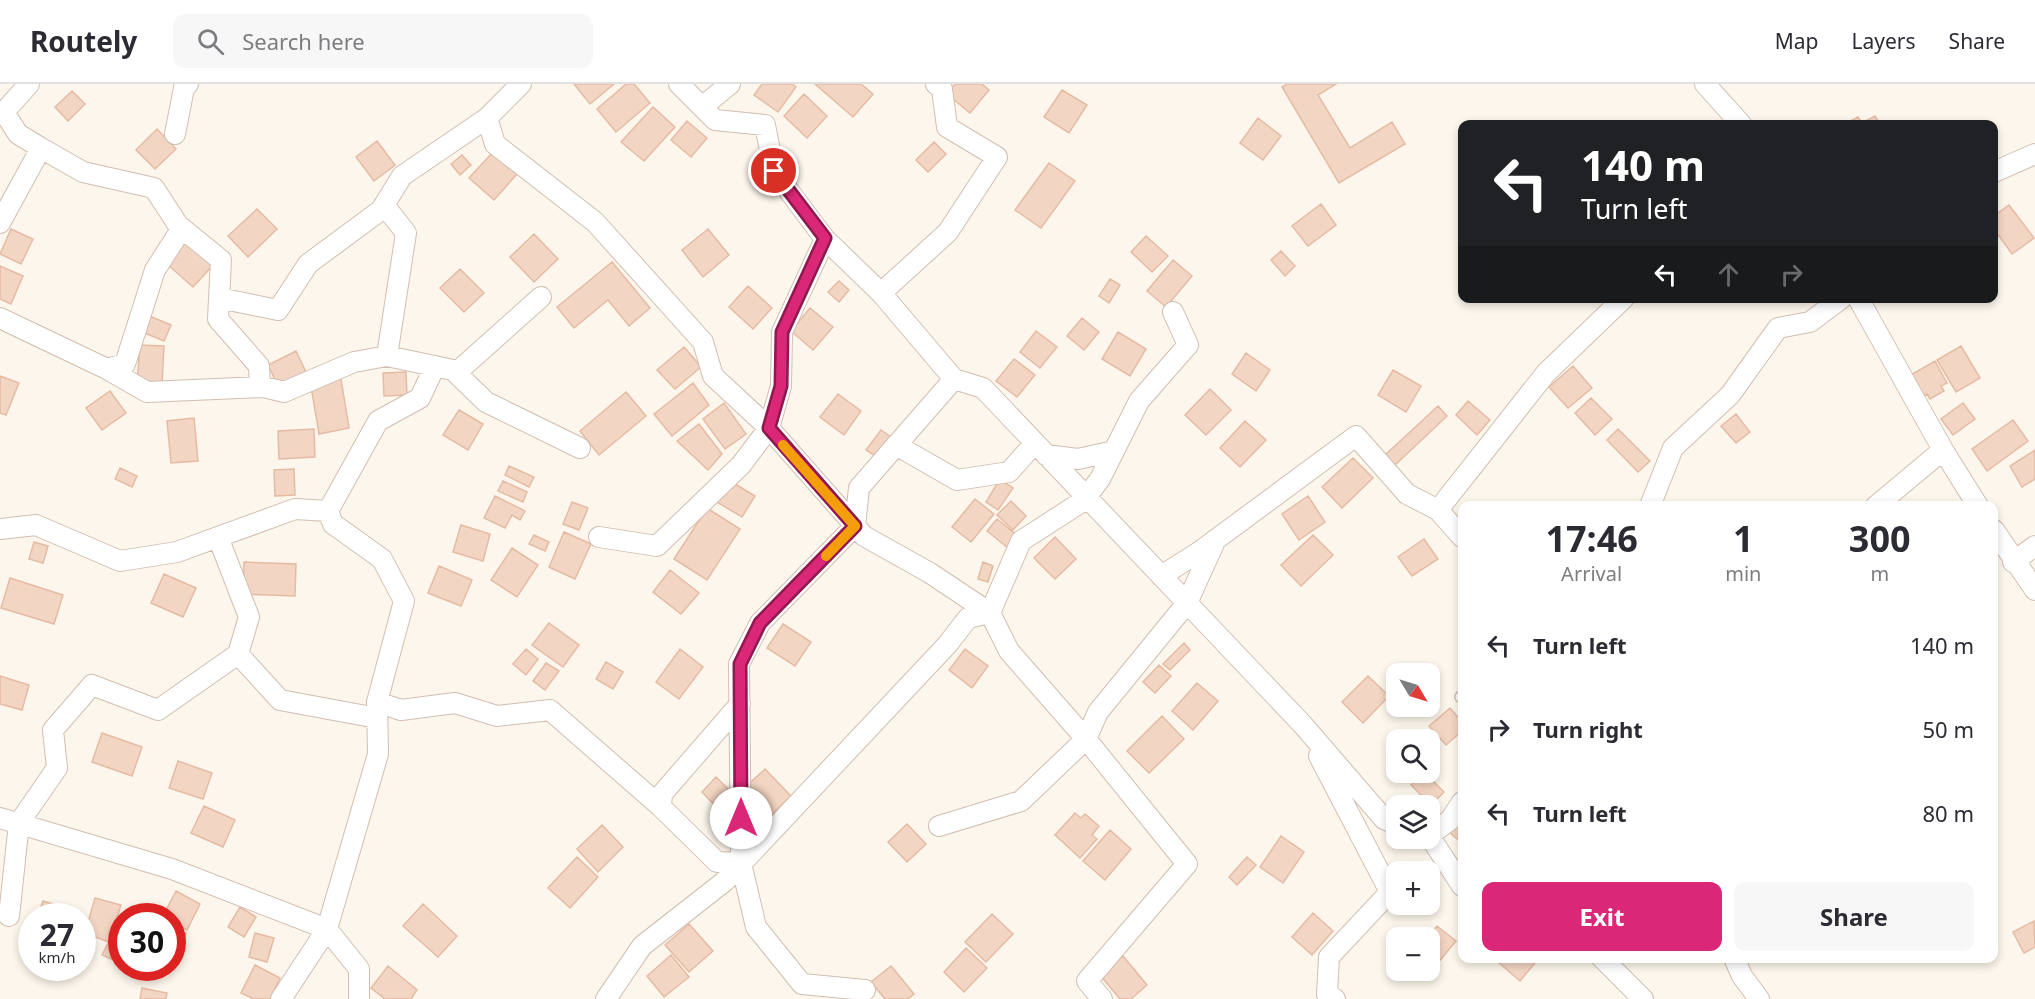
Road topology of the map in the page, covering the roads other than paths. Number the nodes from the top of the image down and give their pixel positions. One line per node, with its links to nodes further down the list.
1 (28, 84): 9 (street)
2 (188, 84): 12 (street)
3 (521, 84): 10 (street)
4 (679, 84): 8 (street)
5 (730, 84): 8 (street)
6 (936, 84): 20 (street)
7 (1705, 84): 11 (street)
8 (702, 107): 19 (street)
9 (2, 112): 13 (street)
10 (487, 118): 16 (street); 34 (street)
11 (1737, 120)
12 (175, 134)
13 (41, 148): 17 (street); 18 (street)
14 (2035, 154): 15 (street)
15 (1998, 170)
16 (384, 205): 22 (street); 28 (street)
17 (0, 223)
18 (182, 228): 22 (street); 30 (street)
19 (825, 238): 20 (street); 34 (street)
20 (881, 293): 32 (street)
21 (541, 297): 31 (street)
22 (219, 298): 33 (street)
23 (1619, 303): 44 (street)
24 (1835, 303): 41 (street)
25 (1861, 303): 38 (street)
26 (1173, 312): 39 (street)
27 (0, 318): 30 (street)
28 (387, 356): 29 (street); 33 (street)
29 (435, 366): 31 (street); 45 (street)
30 (107, 369): 33 (street)
31 (456, 373): 36 (street)
32 (954, 379): 35 (street); 37 (street)
33 (260, 387)
34 (769, 428): 46 (street); 50 (street)
35 (896, 444): 37 (street); 46 (street)
36 (580, 448)
37 (1040, 449): 39 (street); 40 (street)
38 (1943, 450): 42 (street); 43 (street)
39 (1114, 451): 40 (street)
40 (1086, 497): 55 (street); 58 (street)
41 (1652, 501)
42 (1882, 501)
43 (1975, 501)
44 (1438, 510): 48 (street); 52 (street)
45 (328, 511): 49 (street); 61 (street)
46 (855, 526): 58 (street); 60 (street)
47 (0, 529): 49 (street)
48 (1458, 532)
49 (218, 537): 59 (street)
50 (599, 537)
51 (1998, 537): 54 (street)
52 (1216, 539): 55 (street); 57 (street)
53 (2035, 546): 54 (street)
54 (2013, 562): 56 (street)
55 (1161, 576): 57 (street)
56 (2035, 590)
57 (1187, 603): 62 (street); 63 (street)
58 (990, 613): 63 (street); 71 (street)
59 (238, 654): 61 (street); 67 (street)
60 (740, 704): 64 (street); 71 (street)
61 (377, 710): 64 (street); 74 (street)
62 (1303, 725): 66 (street); 82 (street)
63 (1086, 739): 68 (street); 81 (street)
64 (662, 807): 71 (street)
65 (1458, 808): 69 (street)
66 (1386, 820)
67 (9, 821): 73 (street); 74 (street)
68 (939, 826)
69 (1440, 828)
70 (1438, 849): 72 (street)
71 (741, 863): 77 (street); 78 (street)
72 (1458, 880)
73 (9, 916)
74 (327, 929): 79 (street); 80 (street)
75 (1607, 963): 83 (street)
76 (1736, 963): 84 (street)
77 (865, 990)
78 (608, 998)
79 (281, 999)
80 (359, 999)
81 (1102, 999)
82 (1335, 999)
83 (1643, 999)
84 (1759, 999)

